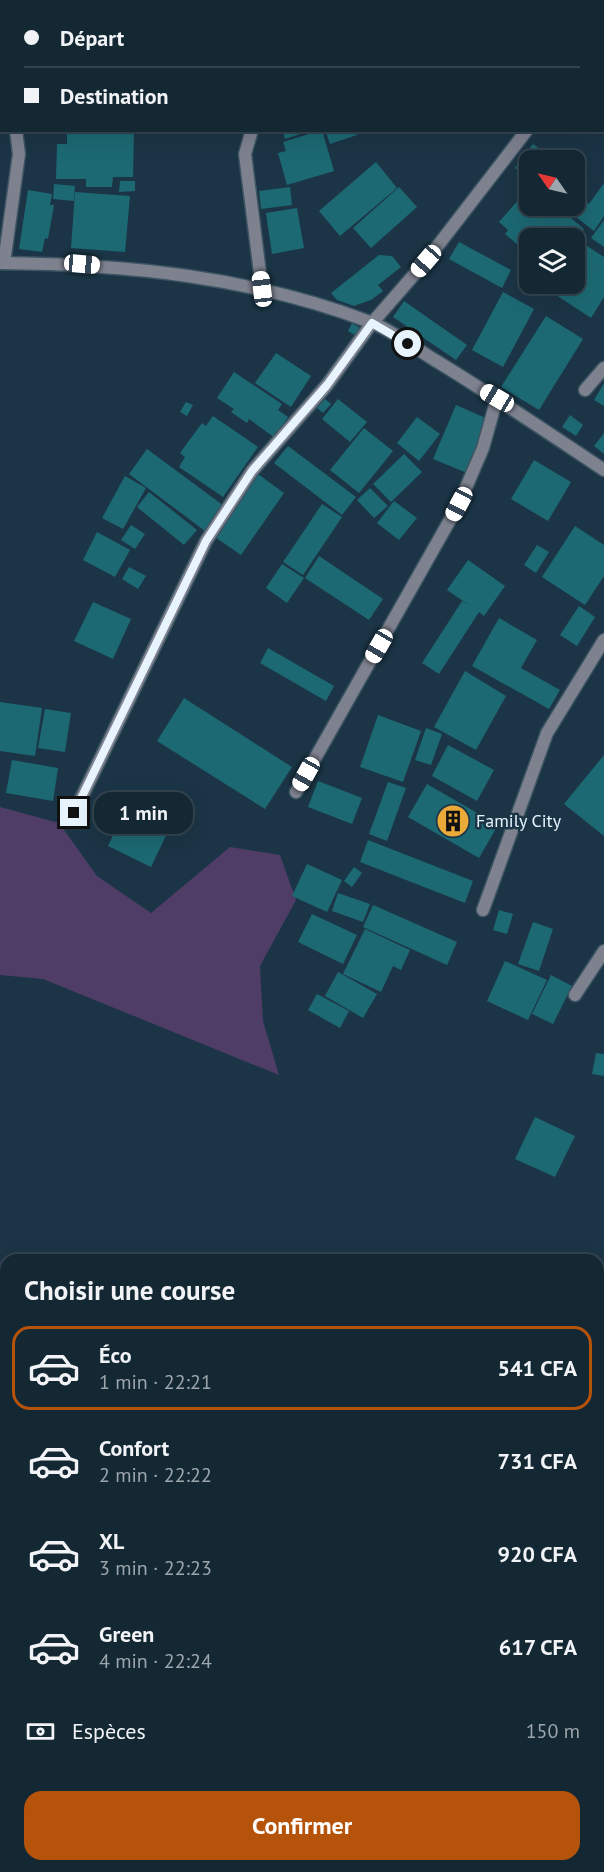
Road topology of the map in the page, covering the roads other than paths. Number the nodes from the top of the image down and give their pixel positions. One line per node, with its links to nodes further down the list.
1 (16, 132): 4 (street)
2 (251, 132): 5 (street)
3 (525, 132): 6 (street)
4 (2, 263): 5 (street)
5 (262, 289): 6 (street)
6 (372, 323): 9 (street); 13 (street)
7 (604, 368): 8 (street)
8 (585, 390)
9 (497, 398): 10 (street); 12 (street)
10 (604, 470)
11 (604, 640): 14 (street)
12 (296, 792)
13 (74, 813)
14 (483, 910)
15 (604, 951): 16 (street)
16 (575, 995)

